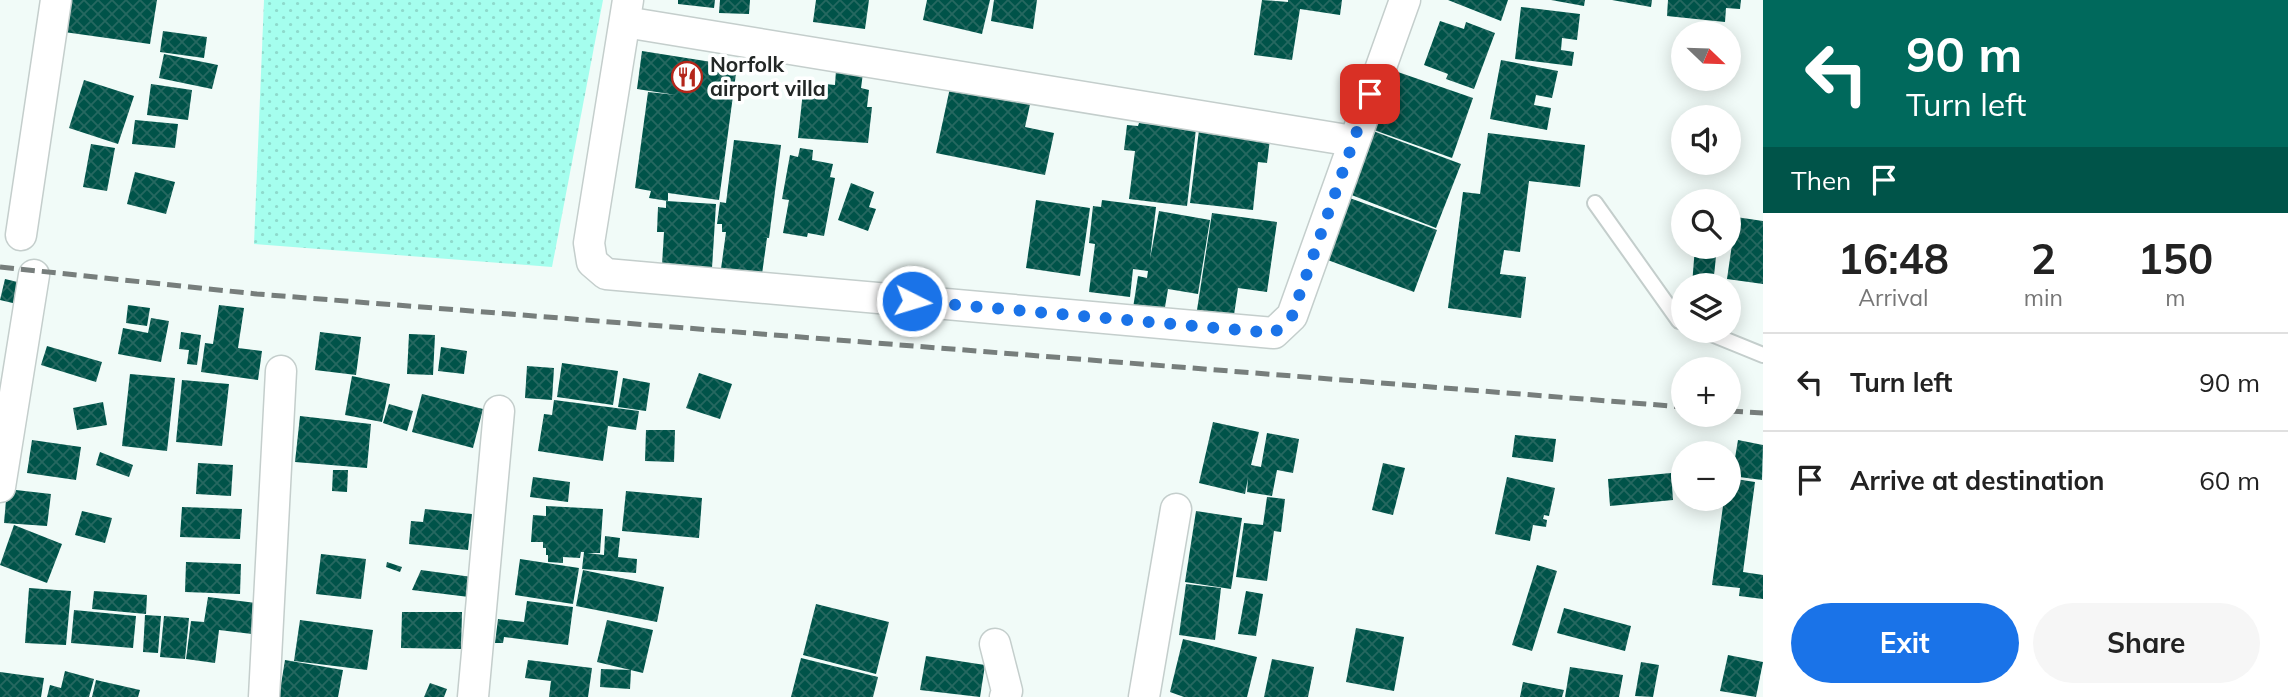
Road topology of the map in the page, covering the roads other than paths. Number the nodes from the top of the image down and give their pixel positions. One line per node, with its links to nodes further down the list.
1 (56, 0): 6 (street)
2 (1405, 0): 4 (street)
3 (626, 11): 4 (street); 4 (street)
4 (1353, 141)
5 (1595, 203): 8 (lane)
6 (21, 235)
7 (34, 275): 13 (street)
8 (1671, 310)
9 (1734, 343): 10 (lane)
10 (1763, 355)
11 (281, 371): 16 (street)
12 (499, 411): 17 (street)
13 (0, 487)
14 (1176, 509): 19 (street)
15 (995, 644): 18 (street)
16 (264, 697)
17 (473, 697)
18 (1005, 697)
19 (1144, 697)

